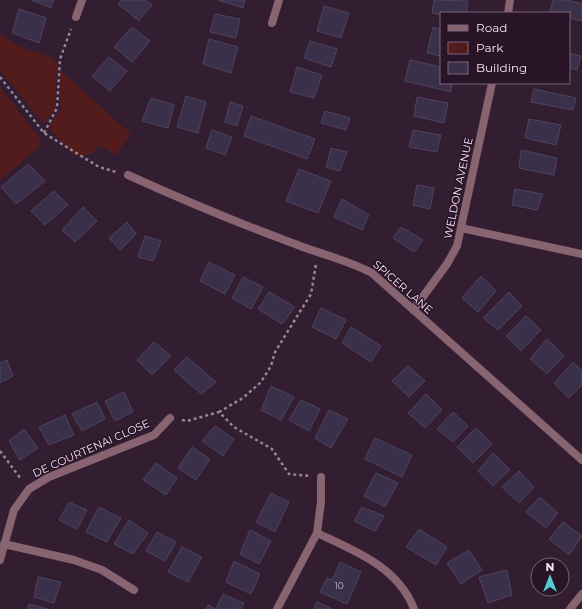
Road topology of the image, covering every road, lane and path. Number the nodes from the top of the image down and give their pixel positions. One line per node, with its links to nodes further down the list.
1 (82, 0): 5 (street)
2 (279, 0): 6 (street)
3 (510, 0): 4 (street)
4 (508, 12)
5 (76, 17): 9 (path)
6 (272, 23)
7 (0, 77): 9 (path)
8 (492, 84): 11 (street, WELDON AVENUE)
9 (44, 133): 10 (path)
10 (128, 175): 12 (street, SPICER LANE)
11 (461, 228): 13 (street); 14 (street, WELDON AVENUE)
12 (318, 253): 14 (street, SPICER LANE); 15 (path)
13 (582, 254)
14 (413, 310): 18 (street, SPICER LANE)
15 (219, 412): 16 (path); 19 (path)
16 (170, 418): 20 (street, DE COURTENAI CLOSE)
17 (0, 451): 20 (path)
18 (582, 460)
19 (321, 477): 21 (street)
20 (29, 489): 22 (street, DE COURTENAI CLOSE)
21 (317, 534): 26 (street); 27 (street)
22 (4, 544): 23 (street, DE COURTENAI CLOSE); 24 (street)
23 (0, 560)
24 (134, 590)
25 (582, 594): 28 (street)
26 (277, 609)
27 (414, 609)
28 (570, 609)

